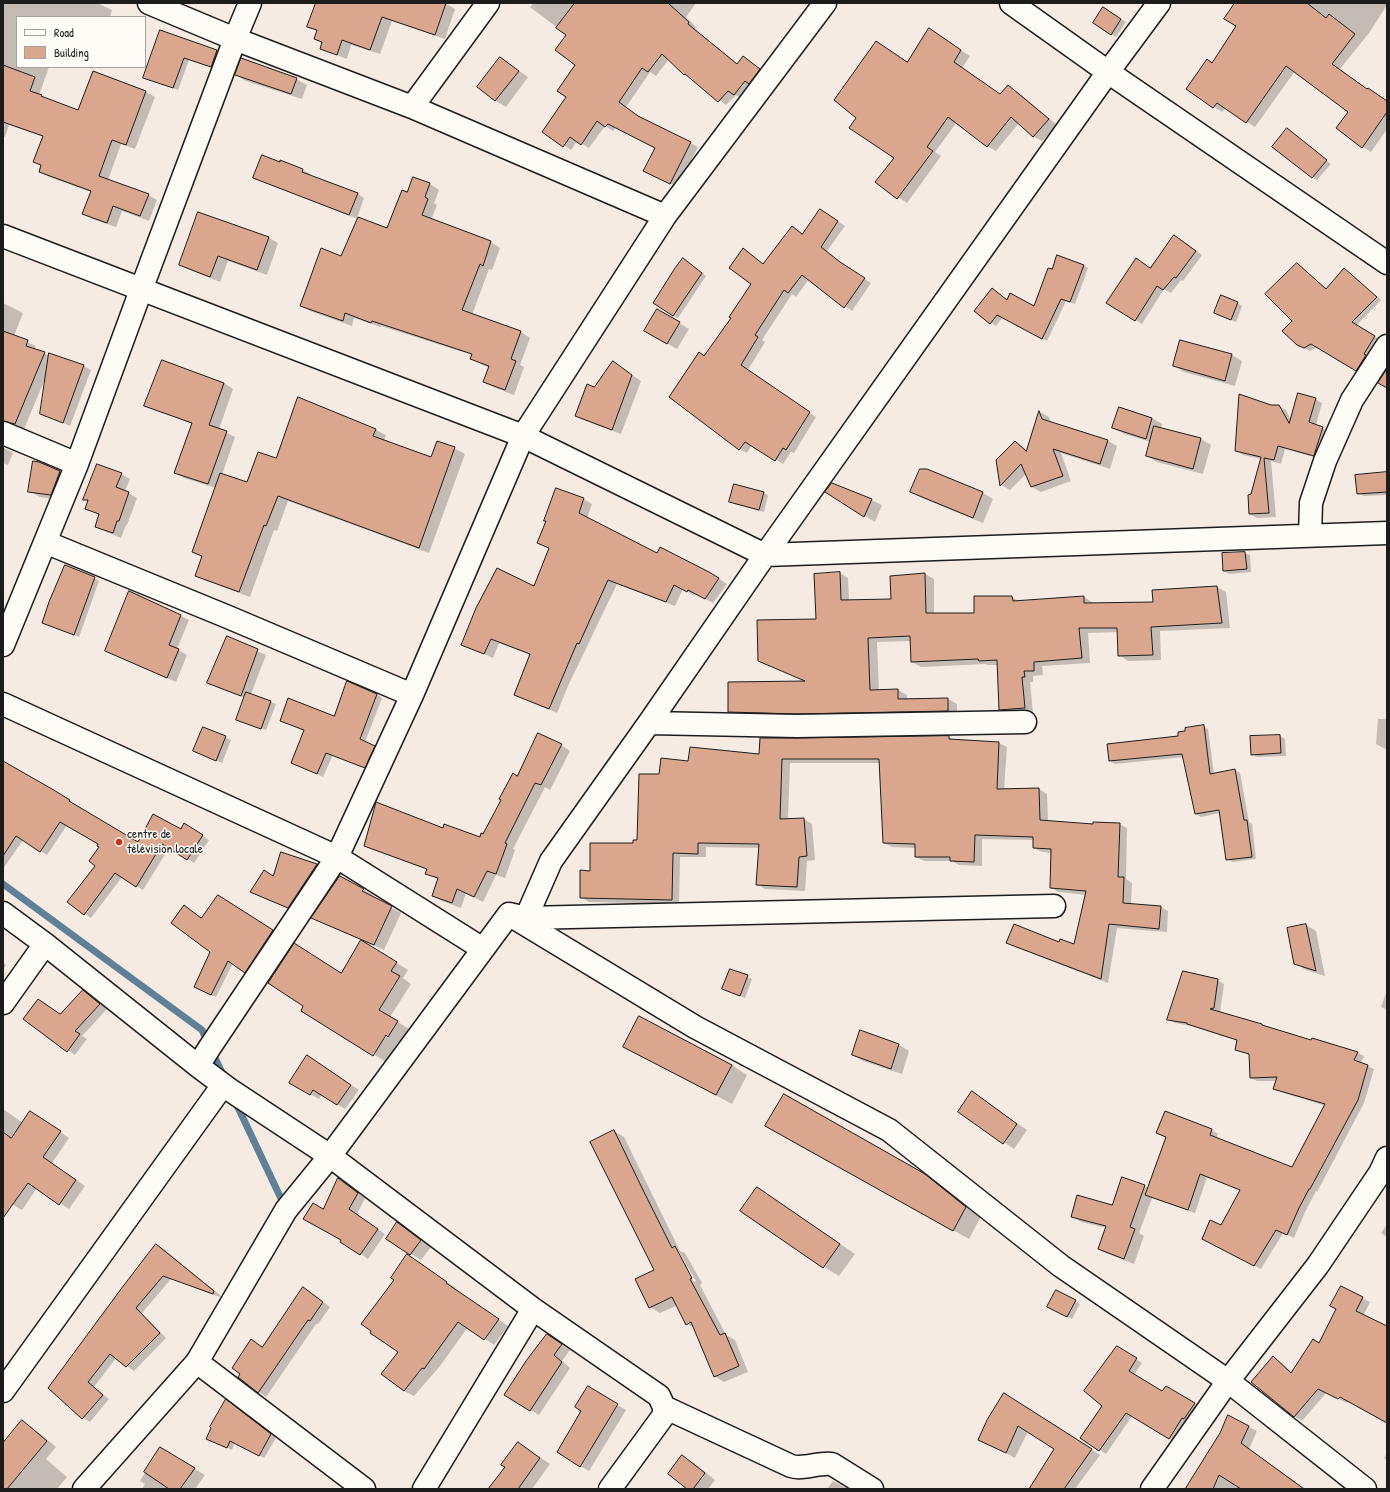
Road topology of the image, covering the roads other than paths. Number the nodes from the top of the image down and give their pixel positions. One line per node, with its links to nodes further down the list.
1 (149, 3): 7 (street)
2 (250, 3): 7 (street)
3 (488, 3): 9 (street)
4 (826, 3): 10 (street)
5 (1011, 3): 8 (street)
6 (1159, 3): 8 (street)
7 (235, 39): 9 (street); 13 (street)
8 (1108, 72): 12 (street); 21 (street)
9 (412, 107): 10 (street)
10 (665, 216): 16 (street)
11 (3, 236): 13 (street)
12 (1387, 262)
13 (140, 290): 16 (street); 17 (street)
14 (1387, 346): 19 (street)
15 (3, 433): 17 (street)
16 (523, 436): 21 (street); 23 (street)
17 (77, 464): 20 (street)
18 (1387, 533): 19 (street)
19 (1310, 535): 21 (street)
20 (45, 542): 22 (street); 23 (street)
21 (765, 555): 26 (street)
22 (3, 645)
23 (412, 695): 27 (street)
24 (3, 704): 27 (street)
25 (1025, 722): 26 (street)
26 (649, 723): 30 (street)
27 (337, 857): 32 (street); 34 (street)
28 (1054, 906): 30 (street)
29 (3, 913): 31 (street)
30 (517, 916): 32 (street); 40 (street)
31 (45, 944): 33 (street); 34 (street)
32 (483, 949): 36 (street)
33 (3, 1002)
34 (198, 1066): 35 (street)
35 (224, 1085): 36 (street); 41 (street)
36 (330, 1156): 38 (street); 39 (street)
37 (1387, 1158): 40 (street)
38 (533, 1308): 42 (street); 45 (street)
39 (197, 1362): 43 (street); 44 (street)
40 (1228, 1381): 48 (street); 49 (street)
41 (3, 1391)
42 (664, 1406): 46 (street); 47 (street)
43 (84, 1489)
44 (364, 1489)
45 (424, 1489)
46 (610, 1489)
47 (872, 1489)
48 (1152, 1489)
49 (1365, 1489)

